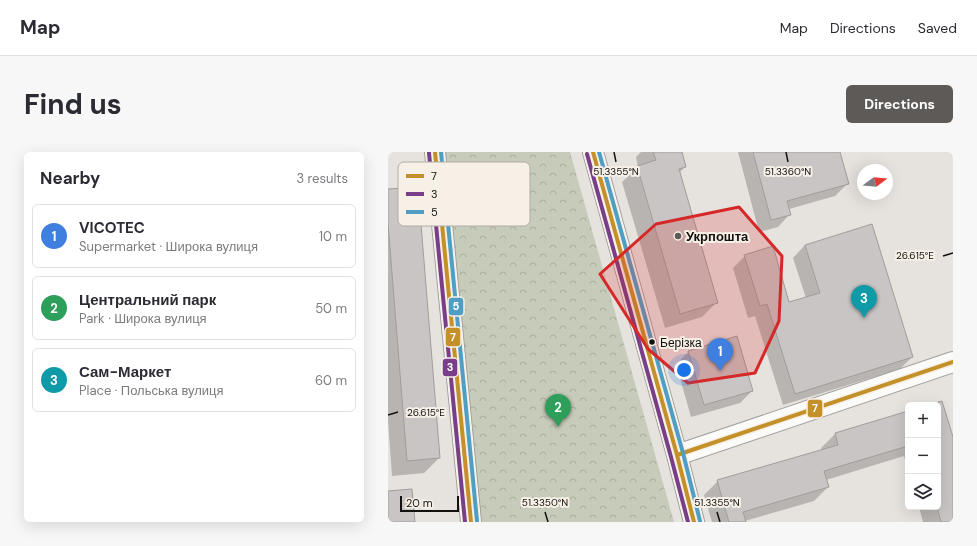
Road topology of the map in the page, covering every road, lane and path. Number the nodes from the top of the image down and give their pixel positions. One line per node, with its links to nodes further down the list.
1 (435, 152): 3 (street)
2 (593, 152): 6 (street)
3 (436, 162)
4 (442, 226): 7 (street)
5 (953, 362): 6 (street)
6 (677, 454): 8 (street)
7 (471, 522)
8 (694, 522)

